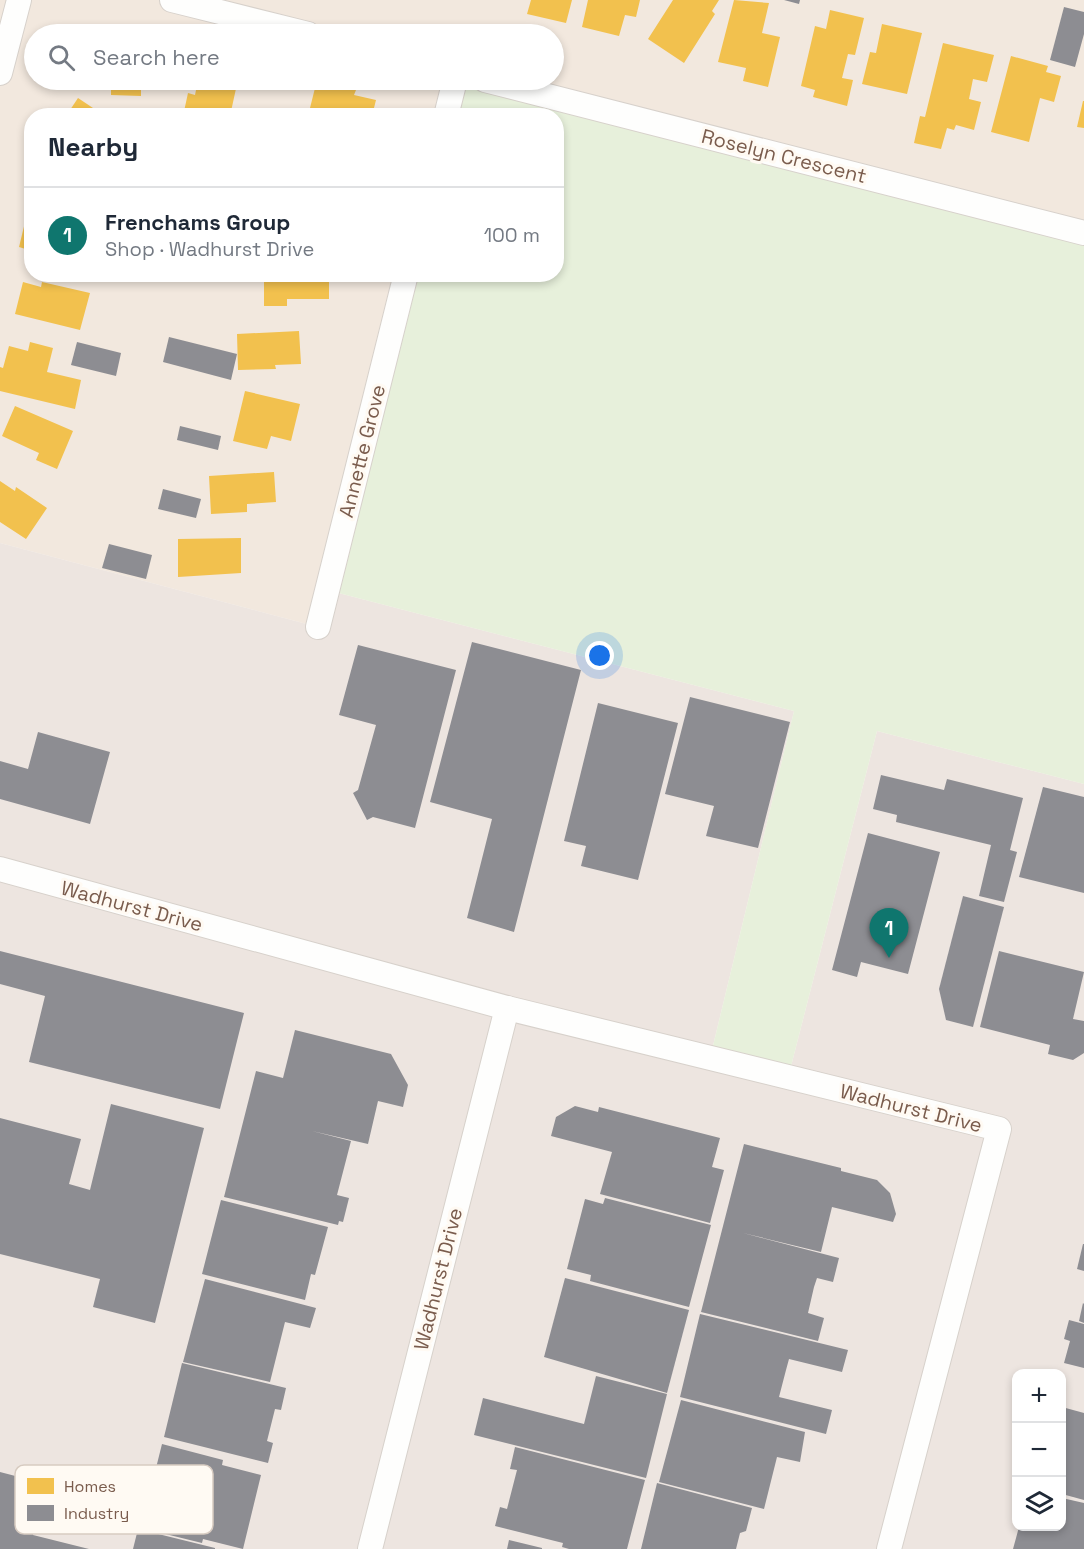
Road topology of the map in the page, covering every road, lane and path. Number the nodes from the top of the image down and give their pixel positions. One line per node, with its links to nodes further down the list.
1 (19, 0): 4 (street)
2 (172, 0): 3 (street)
3 (268, 24)
4 (0, 73)
5 (452, 90): 7 (street)
6 (524, 90): 8 (street, Roselyn Crescent)
7 (448, 108)
8 (1084, 233)
9 (404, 282): 10 (street, Annette Grove)
10 (318, 627)
11 (0, 869): 12 (street, Wadhurst Drive)
12 (507, 1008): 13 (street, Wadhurst Drive); 14 (street, Wadhurst Drive)
13 (370, 1549)
14 (890, 1549)

